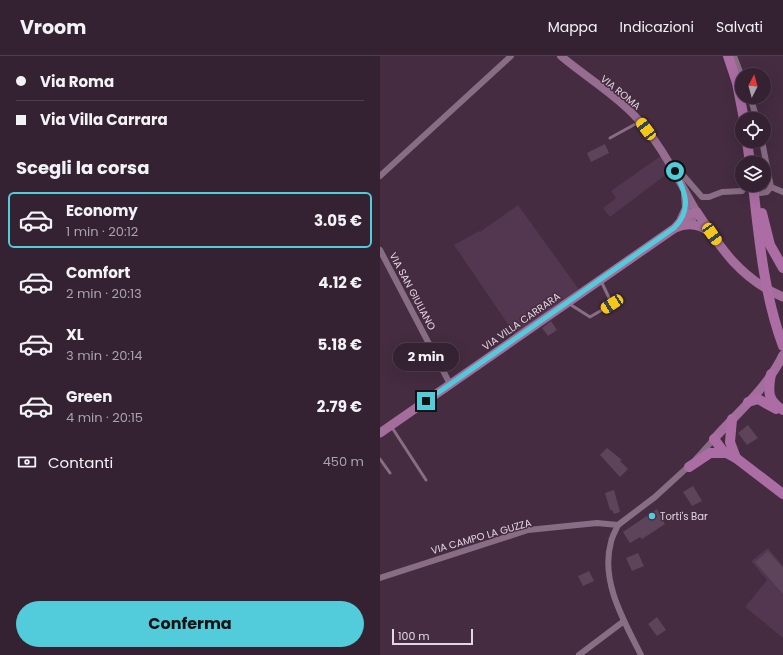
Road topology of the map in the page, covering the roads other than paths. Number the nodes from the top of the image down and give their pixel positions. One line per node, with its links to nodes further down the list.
1 (511, 56): 10 (street)
2 (561, 56): 7 (main road, VIA ROMA)
3 (728, 56): 6 (highway)
4 (734, 56): 5 (street)
5 (739, 68)
6 (743, 112)
7 (640, 121): 8 (lane); 9 (main road, VIA ROMA)
8 (610, 138)
9 (675, 171): 12 (main road, VIA ROMA); 13 (street)
10 (380, 176)
11 (771, 187): 16 (street)
12 (684, 189): 17 (main road, VIA ROMA); 18 (main road)
13 (735, 191)
14 (754, 192): 27 (highway)
15 (760, 192): 21 (highway)
16 (783, 192)
17 (697, 212): 18 (main road, VIA VILLA CARRARA); 19 (main road)
18 (678, 224): 19 (main road); 22 (main road, VIA VILLA CARRARA)
19 (712, 234): 23 (main road)
20 (381, 252): 30 (street, VIA SAN GIULIANO)
21 (783, 268)
22 (600, 279): 25 (main road, VIA VILLA CARRARA); 25 (lane)
23 (772, 292): 24 (main road); 26 (main road)
24 (783, 297)
25 (567, 302): 30 (main road, VIA VILLA CARRARA)
26 (783, 303)
27 (783, 346)
28 (783, 355): 29 (main road)
29 (771, 374): 31 (main road); 32 (highway)
30 (450, 384): 34 (main road, VIA VILLA CARRARA)
31 (748, 402): 32 (highway); 33 (main road)
32 (783, 411)
33 (732, 419): 36 (main road); 37 (highway)
34 (391, 426): 35 (main road, VIA VILLA CARRARA); 41 (lane)
35 (380, 433)
36 (714, 439): 37 (highway); 39 (street)
37 (731, 454): 39 (highway); 42 (highway)
38 (380, 458): 40 (lane)
39 (689, 466): 43 (street)
40 (390, 473)
41 (426, 480)
42 (782, 493)
43 (618, 525): 44 (street, VIA CAMPO LA GUZZA); 45 (street)
44 (380, 578)
45 (624, 621): 46 (street); 47 (street)
46 (579, 655)
47 (641, 655)

